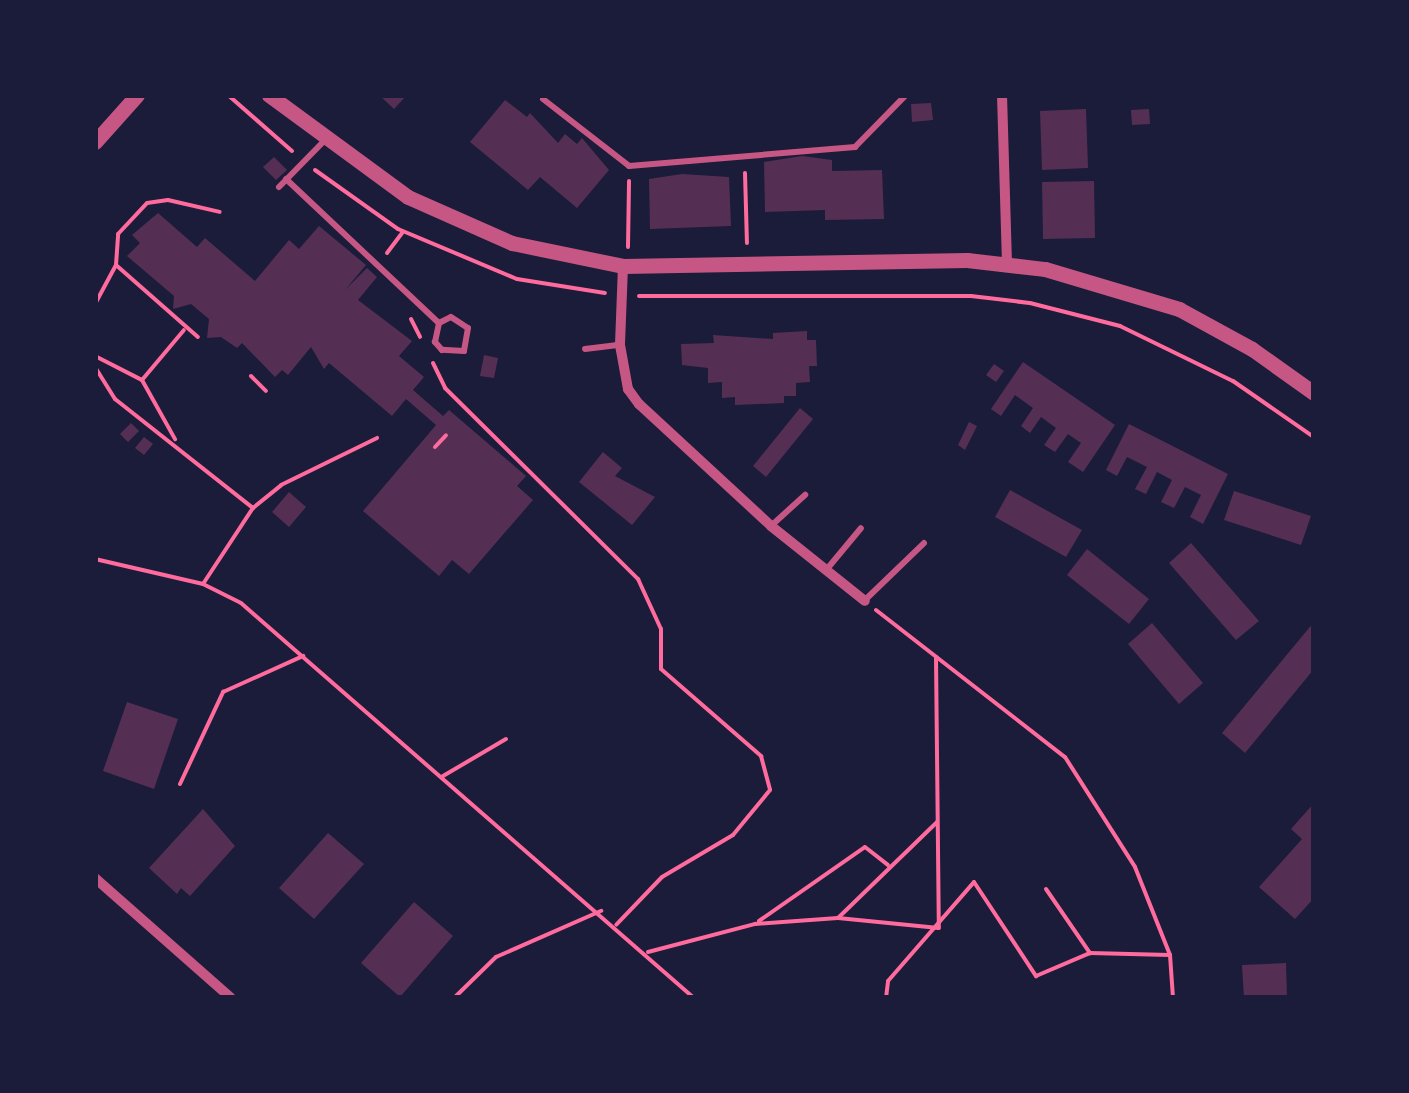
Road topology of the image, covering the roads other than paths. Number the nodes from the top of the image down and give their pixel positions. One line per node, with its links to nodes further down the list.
1 (138, 95): 7 (street)
2 (269, 95): 6 (street)
3 (906, 95): 5 (lane)
4 (1002, 95): 10 (street)
5 (543, 99)
6 (324, 140): 8 (lane); 11 (street)
7 (95, 142)
8 (286, 179): 9 (lane); 12 (lane)
9 (279, 187)
10 (1007, 262): 11 (street); 15 (street)
11 (622, 266): 13 (street)
12 (439, 323): 12 (lane)
13 (620, 344): 14 (lane); 17 (street)
14 (585, 349)
15 (1314, 394)
16 (805, 495): 17 (lane)
17 (771, 526): 20 (street)
18 (862, 528): 20 (lane)
19 (924, 543): 21 (lane)
20 (826, 569): 21 (street)
21 (864, 601)
22 (95, 878): 23 (street)
23 (231, 998)

